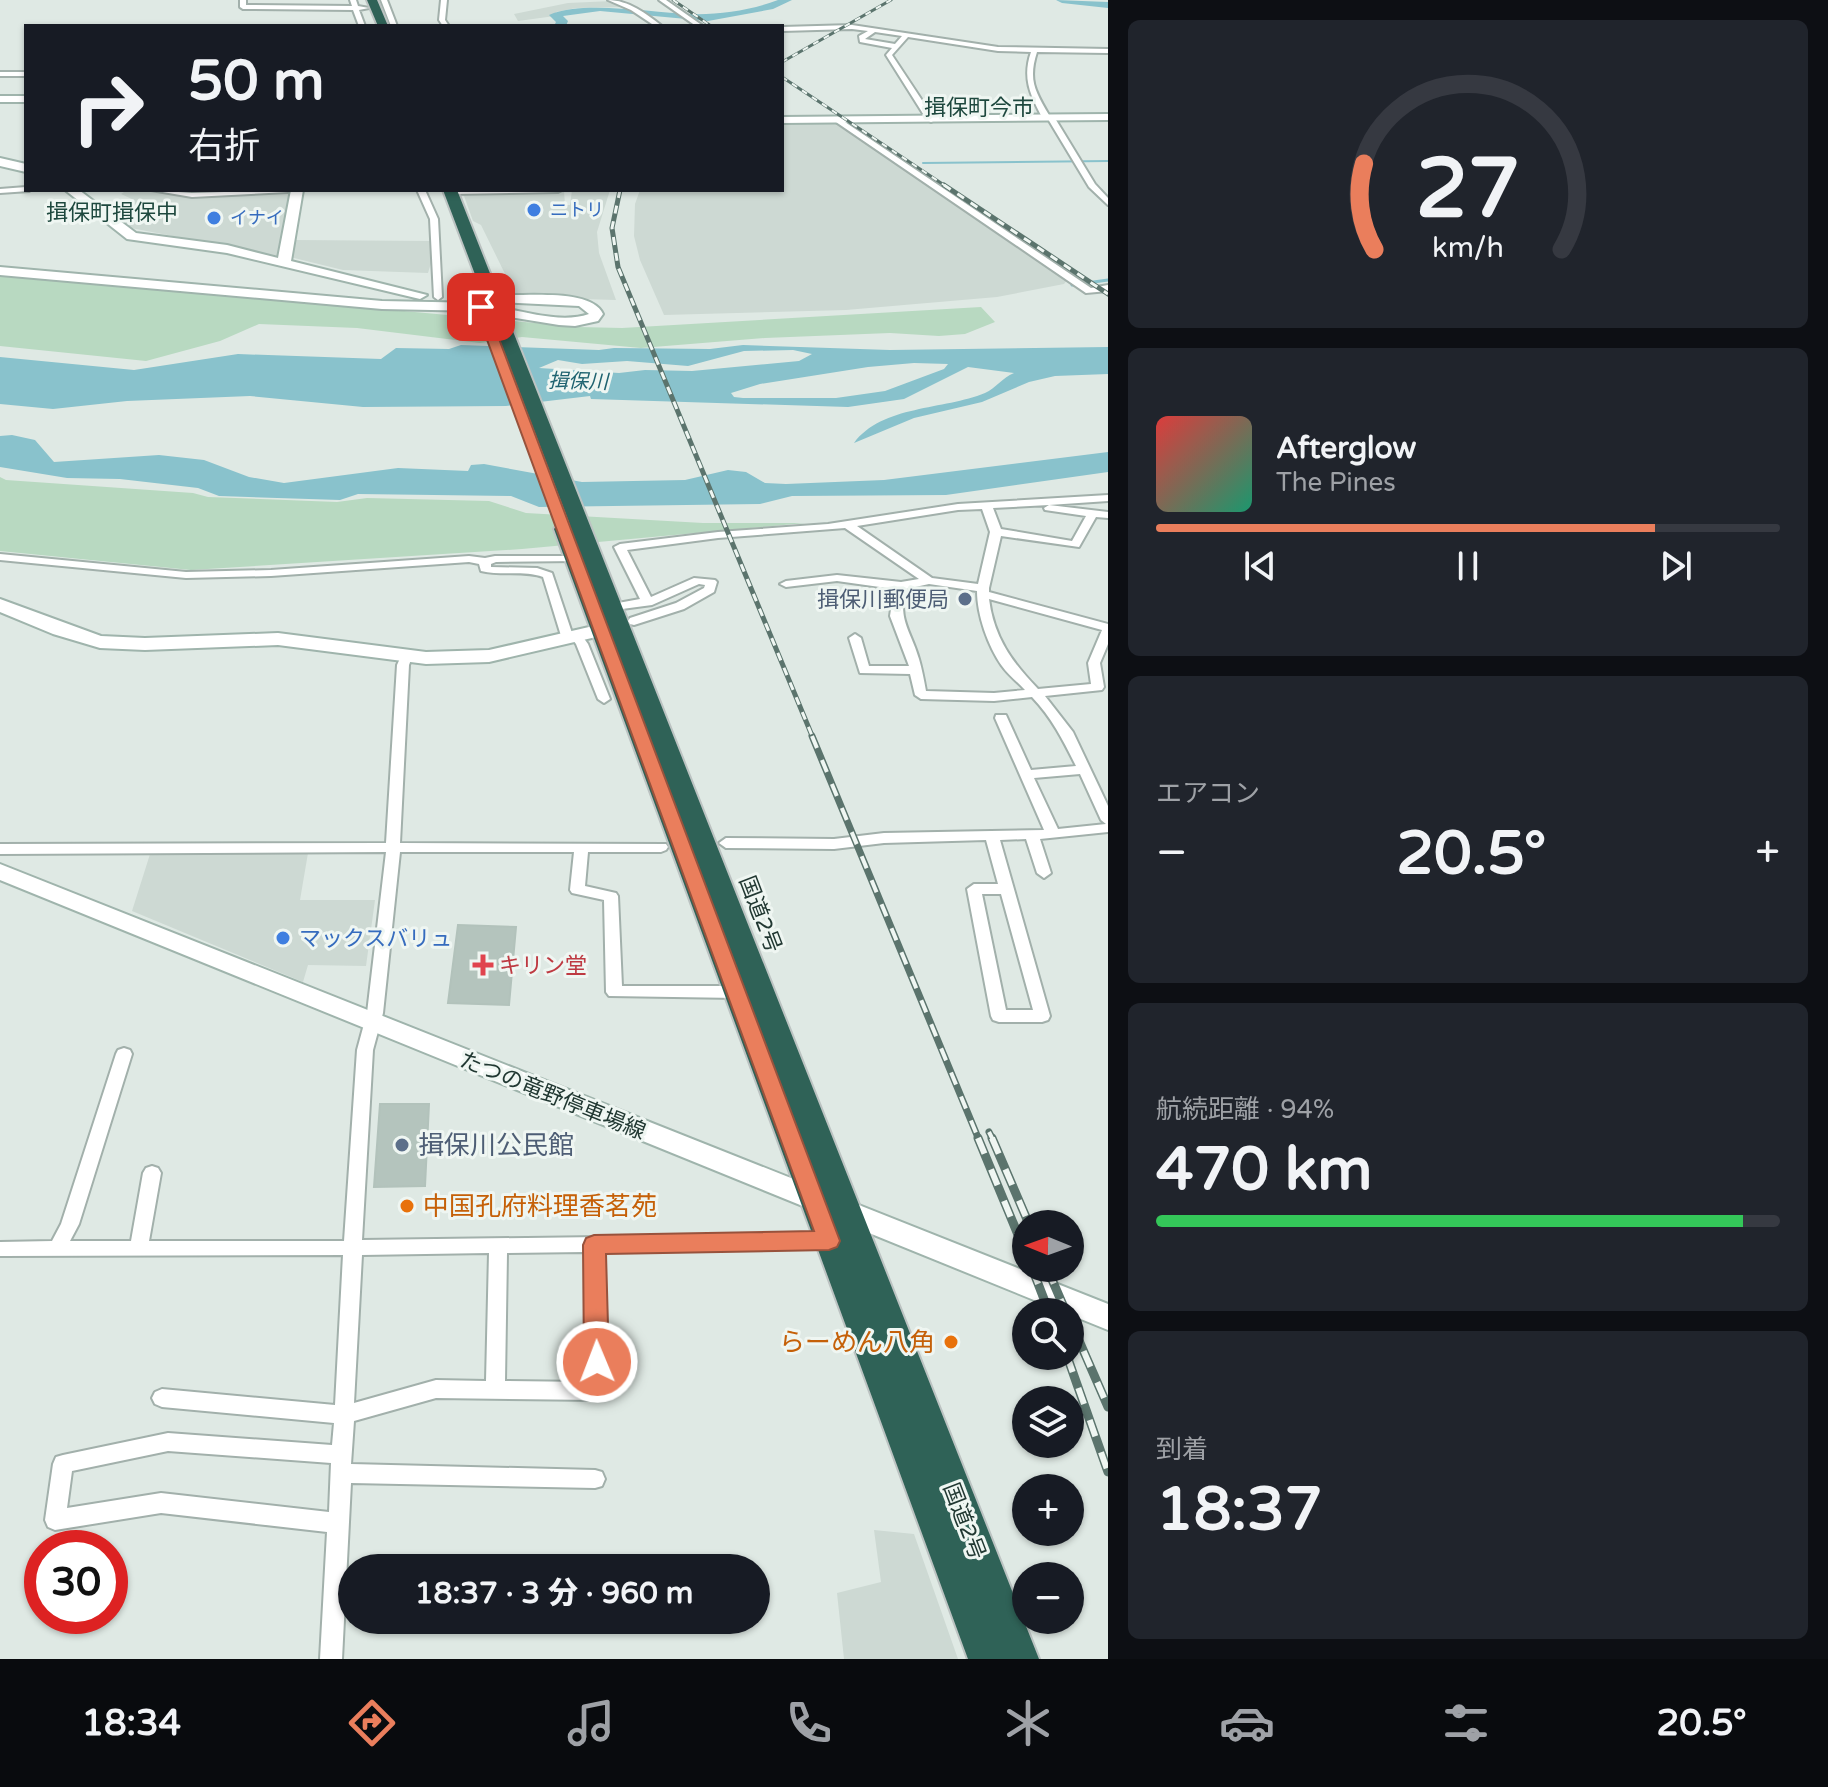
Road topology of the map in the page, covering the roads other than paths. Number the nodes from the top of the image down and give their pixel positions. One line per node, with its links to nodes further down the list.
1 (243, 0): 7 (street)
2 (353, 0): 7 (street)
3 (384, 0): 11 (street)
4 (444, 0): 12 (street)
5 (611, 0): 13 (street)
6 (662, 0): 14 (street)
7 (364, 4): 8 (street); 9 (highway); 10 (highway)
8 (362, 24)
9 (372, 24)
10 (381, 24)
11 (393, 24)
12 (445, 24)
13 (656, 24)
14 (697, 24)
15 (784, 29): 16 (street)
16 (873, 31): 17 (street); 18 (street)
17 (906, 36): 18 (street); 19 (street)
18 (895, 46): 29 (street)
19 (1034, 51): 20 (street); 25 (street)
20 (1108, 51)
21 (0, 74): 22 (street)
22 (24, 74)
23 (0, 99): 24 (street)
24 (24, 99)
25 (1048, 117): 26 (street); 29 (street); 40 (street)
26 (1108, 117)
27 (784, 120): 28 (street)
28 (839, 120): 29 (street); 44 (street)
29 (931, 120)
30 (0, 162): 31 (street)
31 (24, 168)
32 (24, 189): 33 (street)
33 (0, 191)
34 (74, 192): 41 (street)
35 (170, 192): 36 (street)
36 (231, 192)
37 (297, 192): 41 (street)
38 (422, 192): 45 (street)
39 (445, 192): 48 (highway, 国道2号)
40 (1108, 203)
41 (284, 261): 43 (street)
42 (0, 271): 47 (street)
43 (364, 284): 45 (street); 47 (street)
44 (1108, 288)
45 (438, 297): 46 (street)
46 (454, 298)
47 (352, 301): 48 (street)
48 (493, 311): 48 (street); 56 (highway, 国道2号)
49 (1108, 498): 50 (street)
50 (1036, 503): 51 (street); 52 (street)
51 (986, 505): 54 (street); 55 (street)
52 (1092, 514): 53 (street); 55 (street)
53 (1108, 515)
54 (847, 524): 59 (street); 63 (street)
55 (996, 532): 62 (street)
56 (576, 550): 58 (street); 65 (highway, 国道2号); 89 (highway, 国道2号)
57 (0, 557): 58 (street)
58 (485, 562): 67 (street)
59 (929, 581): 61 (street); 62 (street)
60 (786, 584): 61 (street)
61 (901, 586): 70 (street)
62 (984, 591): 66 (street); 71 (street)
63 (648, 602): 65 (street); 65 (street)
64 (1, 606): 69 (street)
65 (623, 614): 94 (highway, 国道2号)
66 (1108, 628): 71 (street)
67 (577, 636): 69 (street); 72 (street)
68 (855, 638): 70 (street)
69 (406, 657): 85 (street)
70 (915, 670): 71 (street)
71 (1036, 693): 74 (street)
72 (604, 699)
73 (1001, 718): 75 (street)
74 (1084, 770): 75 (street); 76 (street)
75 (1026, 774): 79 (street)
76 (1108, 820)
77 (1108, 828): 79 (street)
78 (1031, 834): 79 (street); 80 (street); 87 (street)
79 (1053, 834)
80 (992, 835): 81 (street); 88 (street)
81 (726, 843)
82 (661, 847): 84 (street)
83 (0, 849): 85 (street)
84 (581, 849): 85 (street); 89 (street)
85 (393, 850): 90 (street)
86 (0, 871): 90 (street, たつの竜野停車場線)
87 (1044, 873)
88 (1007, 889): 88 (street)
89 (737, 992): 93 (highway, 国道2号)
90 (373, 1022): 93 (street, たつの竜野停車場線); 100 (street)
91 (124, 1054): 98 (street)
92 (152, 1173): 99 (street)
93 (816, 1202): 94 (street, たつの竜野停車場線); 95 (highway, 国道2号)
94 (846, 1212): 95 (highway, 国道2号); 102 (street, たつの竜野停車場線)
95 (843, 1240): 96 (street); 112 (highway, 国道2号); 113 (highway, 国道2号)
96 (594, 1245): 97 (street); 103 (street)
97 (498, 1246): 100 (street); 103 (street)
98 (58, 1248): 99 (street); 101 (street)
99 (139, 1248): 100 (street)
100 (351, 1248): 105 (street)
101 (0, 1249)
102 (1108, 1317)
103 (495, 1389): 105 (street)
104 (162, 1398): 105 (street)
105 (343, 1415): 106 (street)
106 (341, 1464): 107 (street); 108 (street); 108 (street)
107 (595, 1479)
108 (338, 1523): 109 (street)
109 (340, 1554)
110 (338, 1618): 111 (street)
111 (331, 1659)
112 (987, 1659)
113 (1020, 1659)

